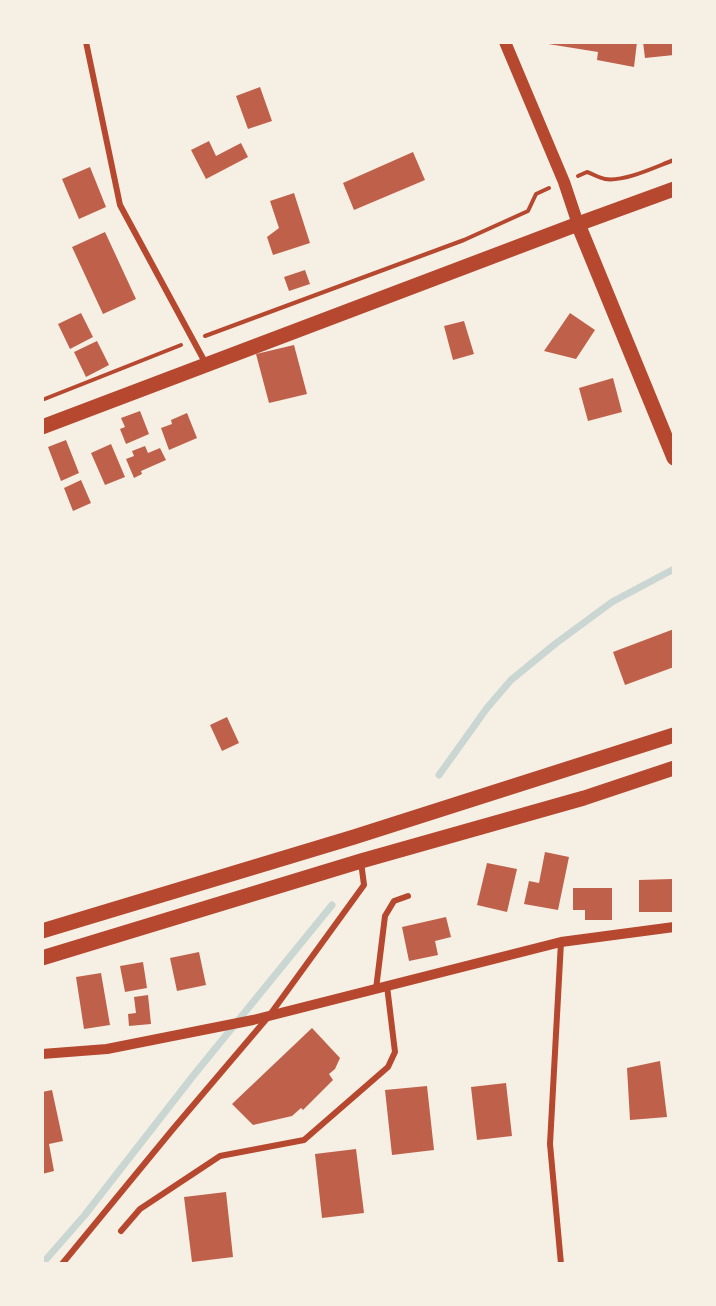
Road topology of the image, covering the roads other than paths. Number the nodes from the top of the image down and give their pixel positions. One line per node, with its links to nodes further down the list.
1 (86, 42): 5 (street)
2 (505, 42): 4 (main road)
3 (674, 189): 4 (main road)
4 (578, 224): 5 (main road); 7 (main road)
5 (206, 365): 6 (main road)
6 (42, 428)
7 (674, 458)
8 (674, 735): 13 (main road)
9 (674, 768): 10 (main road)
10 (361, 861): 15 (main road); 17 (street)
11 (408, 896): 16 (street)
12 (674, 927): 14 (street)
13 (42, 932)
14 (561, 942): 16 (street); 21 (street)
15 (42, 958)
16 (382, 987): 17 (street); 19 (street)
17 (269, 1016): 18 (street); 20 (street)
18 (42, 1054)
19 (121, 1231)
20 (62, 1264)
21 (561, 1264)

